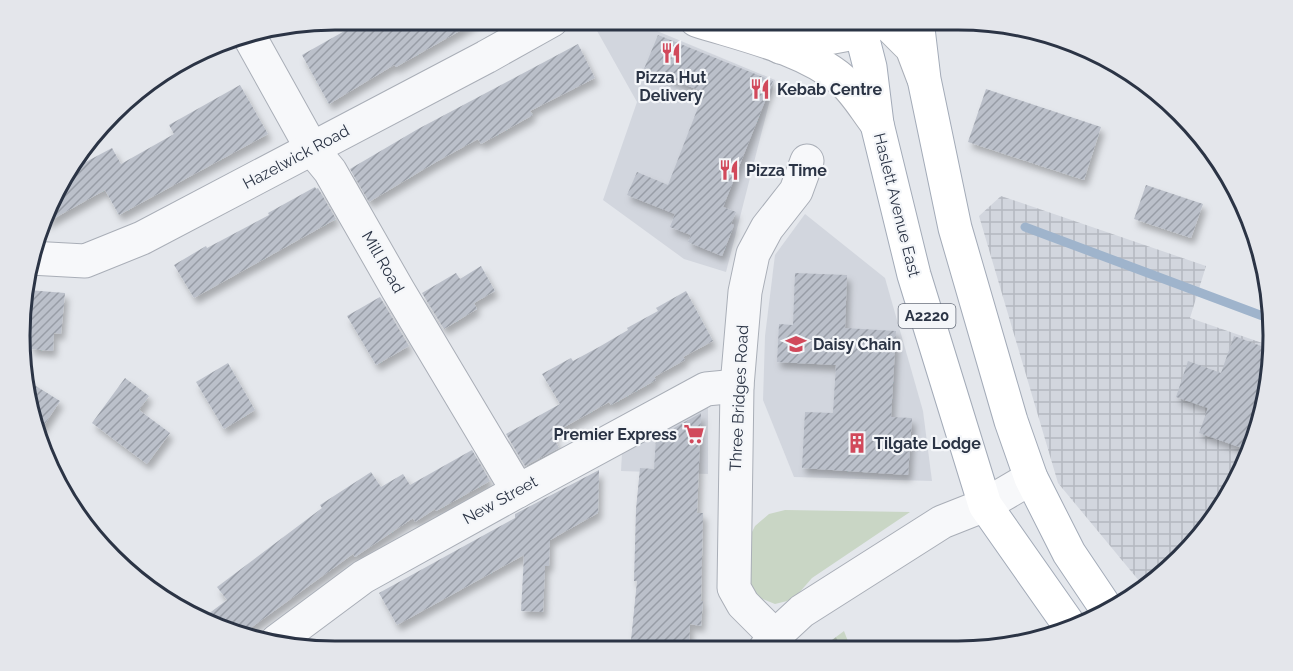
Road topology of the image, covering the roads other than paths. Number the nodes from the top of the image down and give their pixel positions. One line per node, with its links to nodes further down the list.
1 (534, 30): 11 (street, Hazelwick Road)
2 (727, 30): 8 (main road)
3 (843, 30): 8 (main road)
4 (869, 30): 10 (main road, Haslett Avenue East / A2220)
5 (881, 30): 9 (main road)
6 (918, 30): 9 (main road, A2220)
7 (252, 41): 11 (street, Mill Road)
8 (780, 47): 10 (main road)
9 (924, 79): 15 (main road, A2220)
10 (877, 124): 17 (main road, Haslett Avenue East / A2220)
11 (312, 148): 13 (street, Hazelwick Road); 16 (street, Mill Road)
12 (807, 161): 14 (street, Three Bridges Road)
13 (39, 259)
14 (736, 386): 16 (street, New Street); 21 (street, Three Bridges Road)
15 (1031, 478): 17 (street, Three Bridges Road); 18 (main road, A2220)
16 (518, 490): 20 (street, New Street)
17 (985, 505): 19 (main road, Haslett Avenue East / A2220); 22 (street, Three Bridges Road)
18 (1103, 604)
19 (1066, 621)
20 (282, 636)
21 (769, 641)
22 (772, 641)

